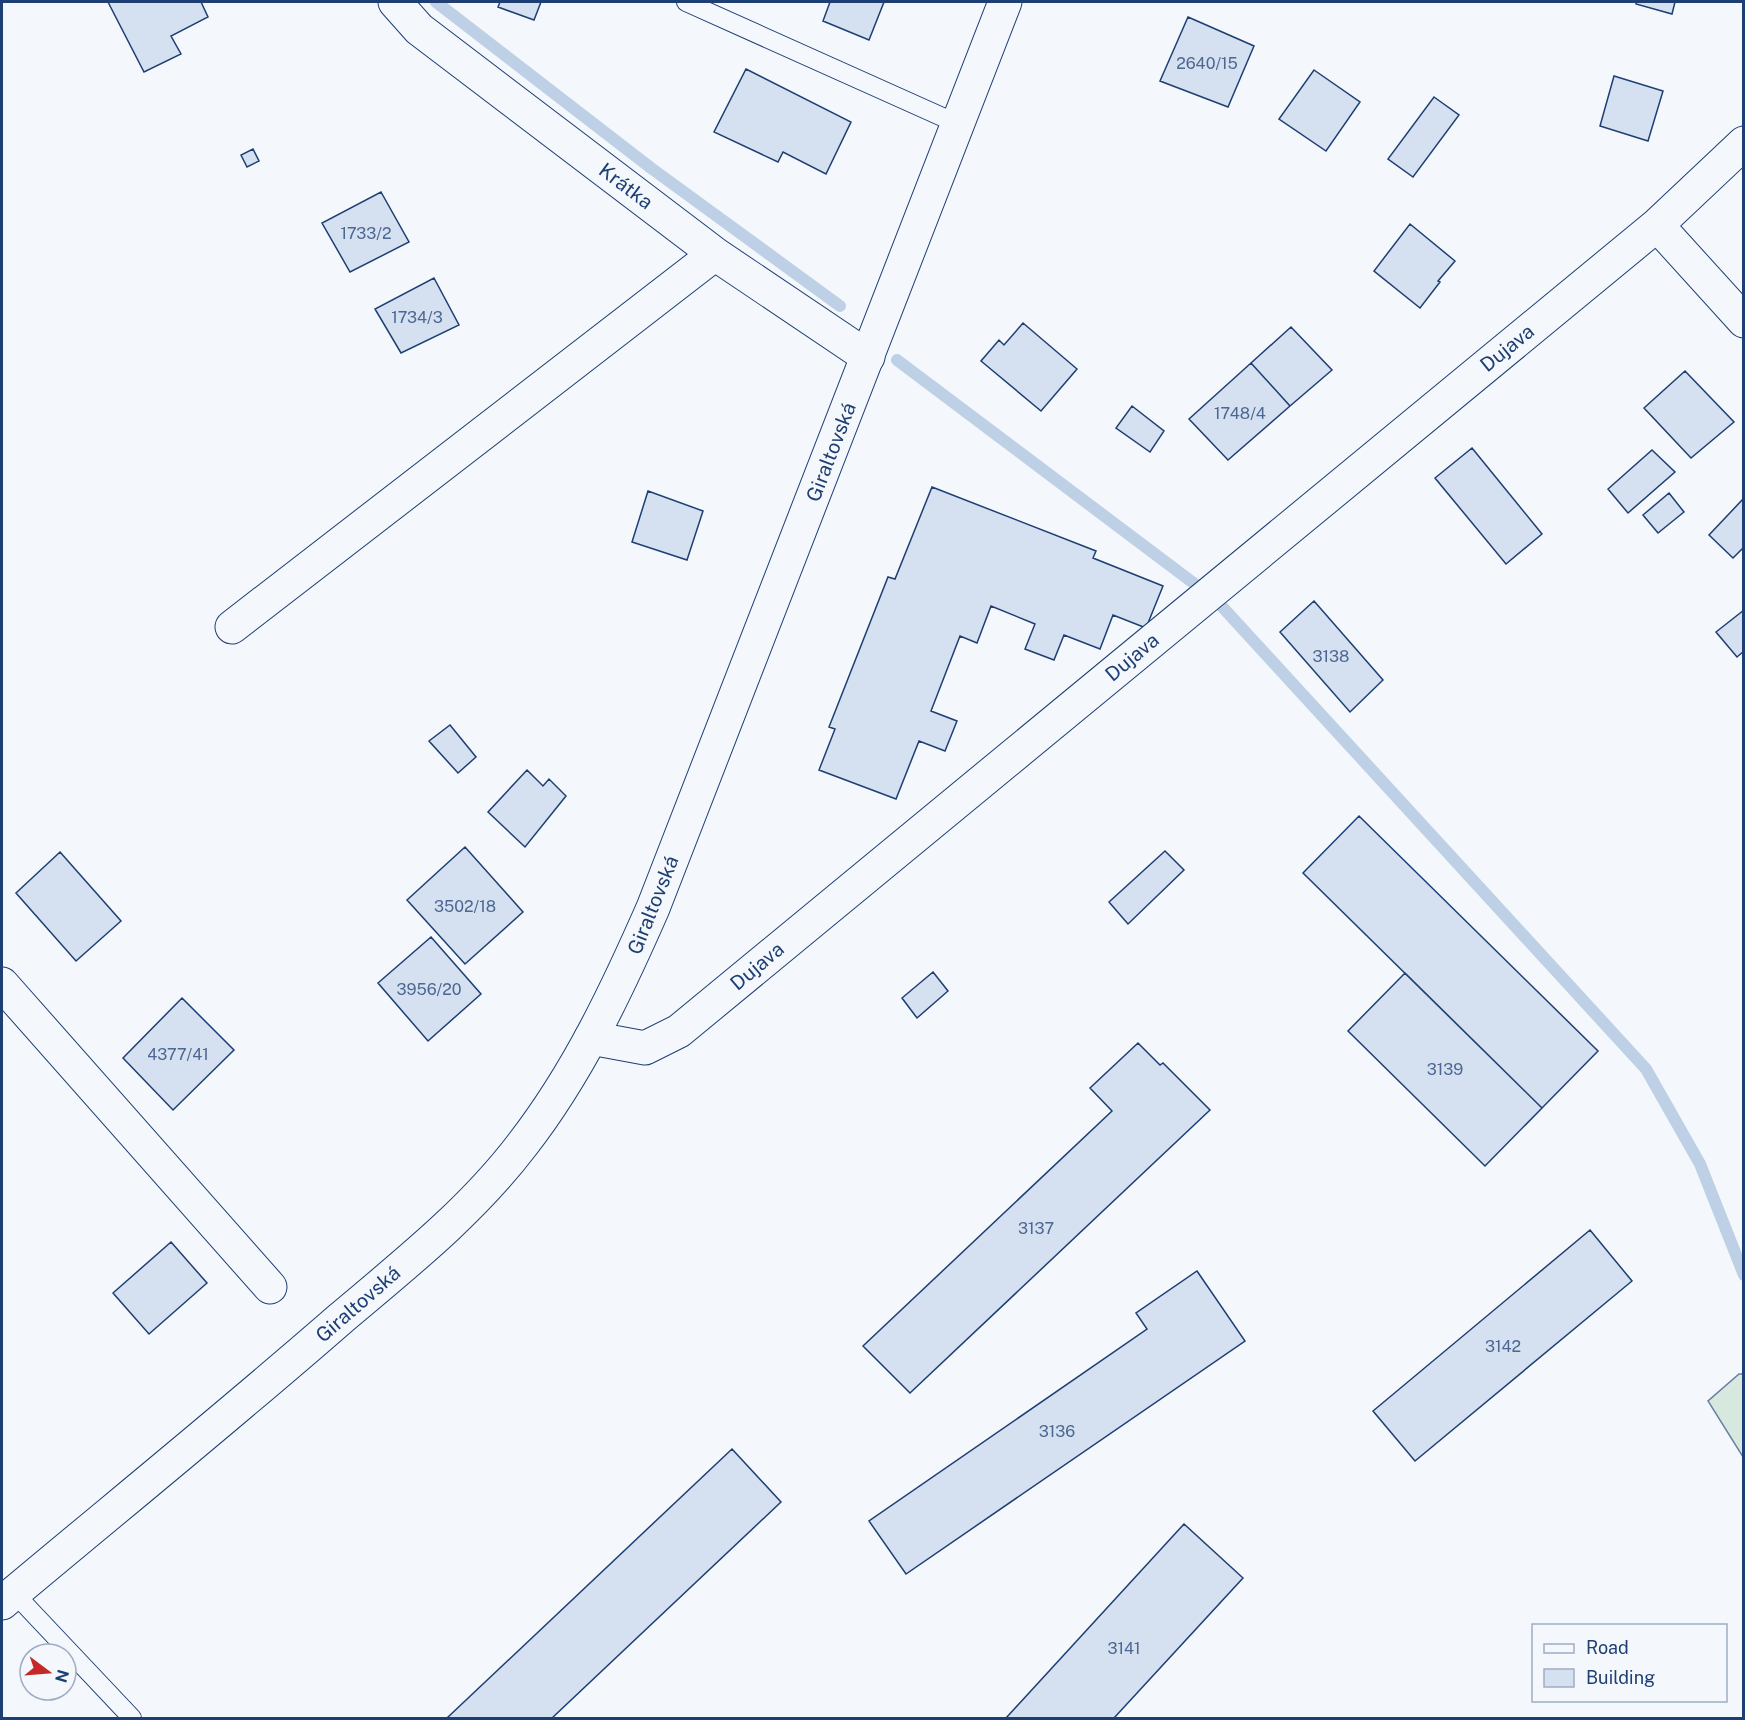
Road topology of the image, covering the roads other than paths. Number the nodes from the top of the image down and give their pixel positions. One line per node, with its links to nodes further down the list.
1 (395, 2): 7 (street, Krátka)
2 (686, 2): 4 (lane)
3 (1005, 2): 4 (street, Giraltovská)
4 (958, 124): 9 (street, Giraltovská)
5 (1743, 143): 6 (street, Dujava)
6 (1657, 225): 8 (street); 12 (street, Dujava)
7 (715, 254): 9 (street, Krátka); 10 (street)
8 (1743, 321)
9 (868, 357): 12 (street, Giraltovská)
10 (232, 627)
11 (2, 984): 13 (street)
12 (591, 1038): 14 (street, Giraltovská)
13 (270, 1287)
14 (8, 1598): 15 (lane)
15 (132, 1719)

